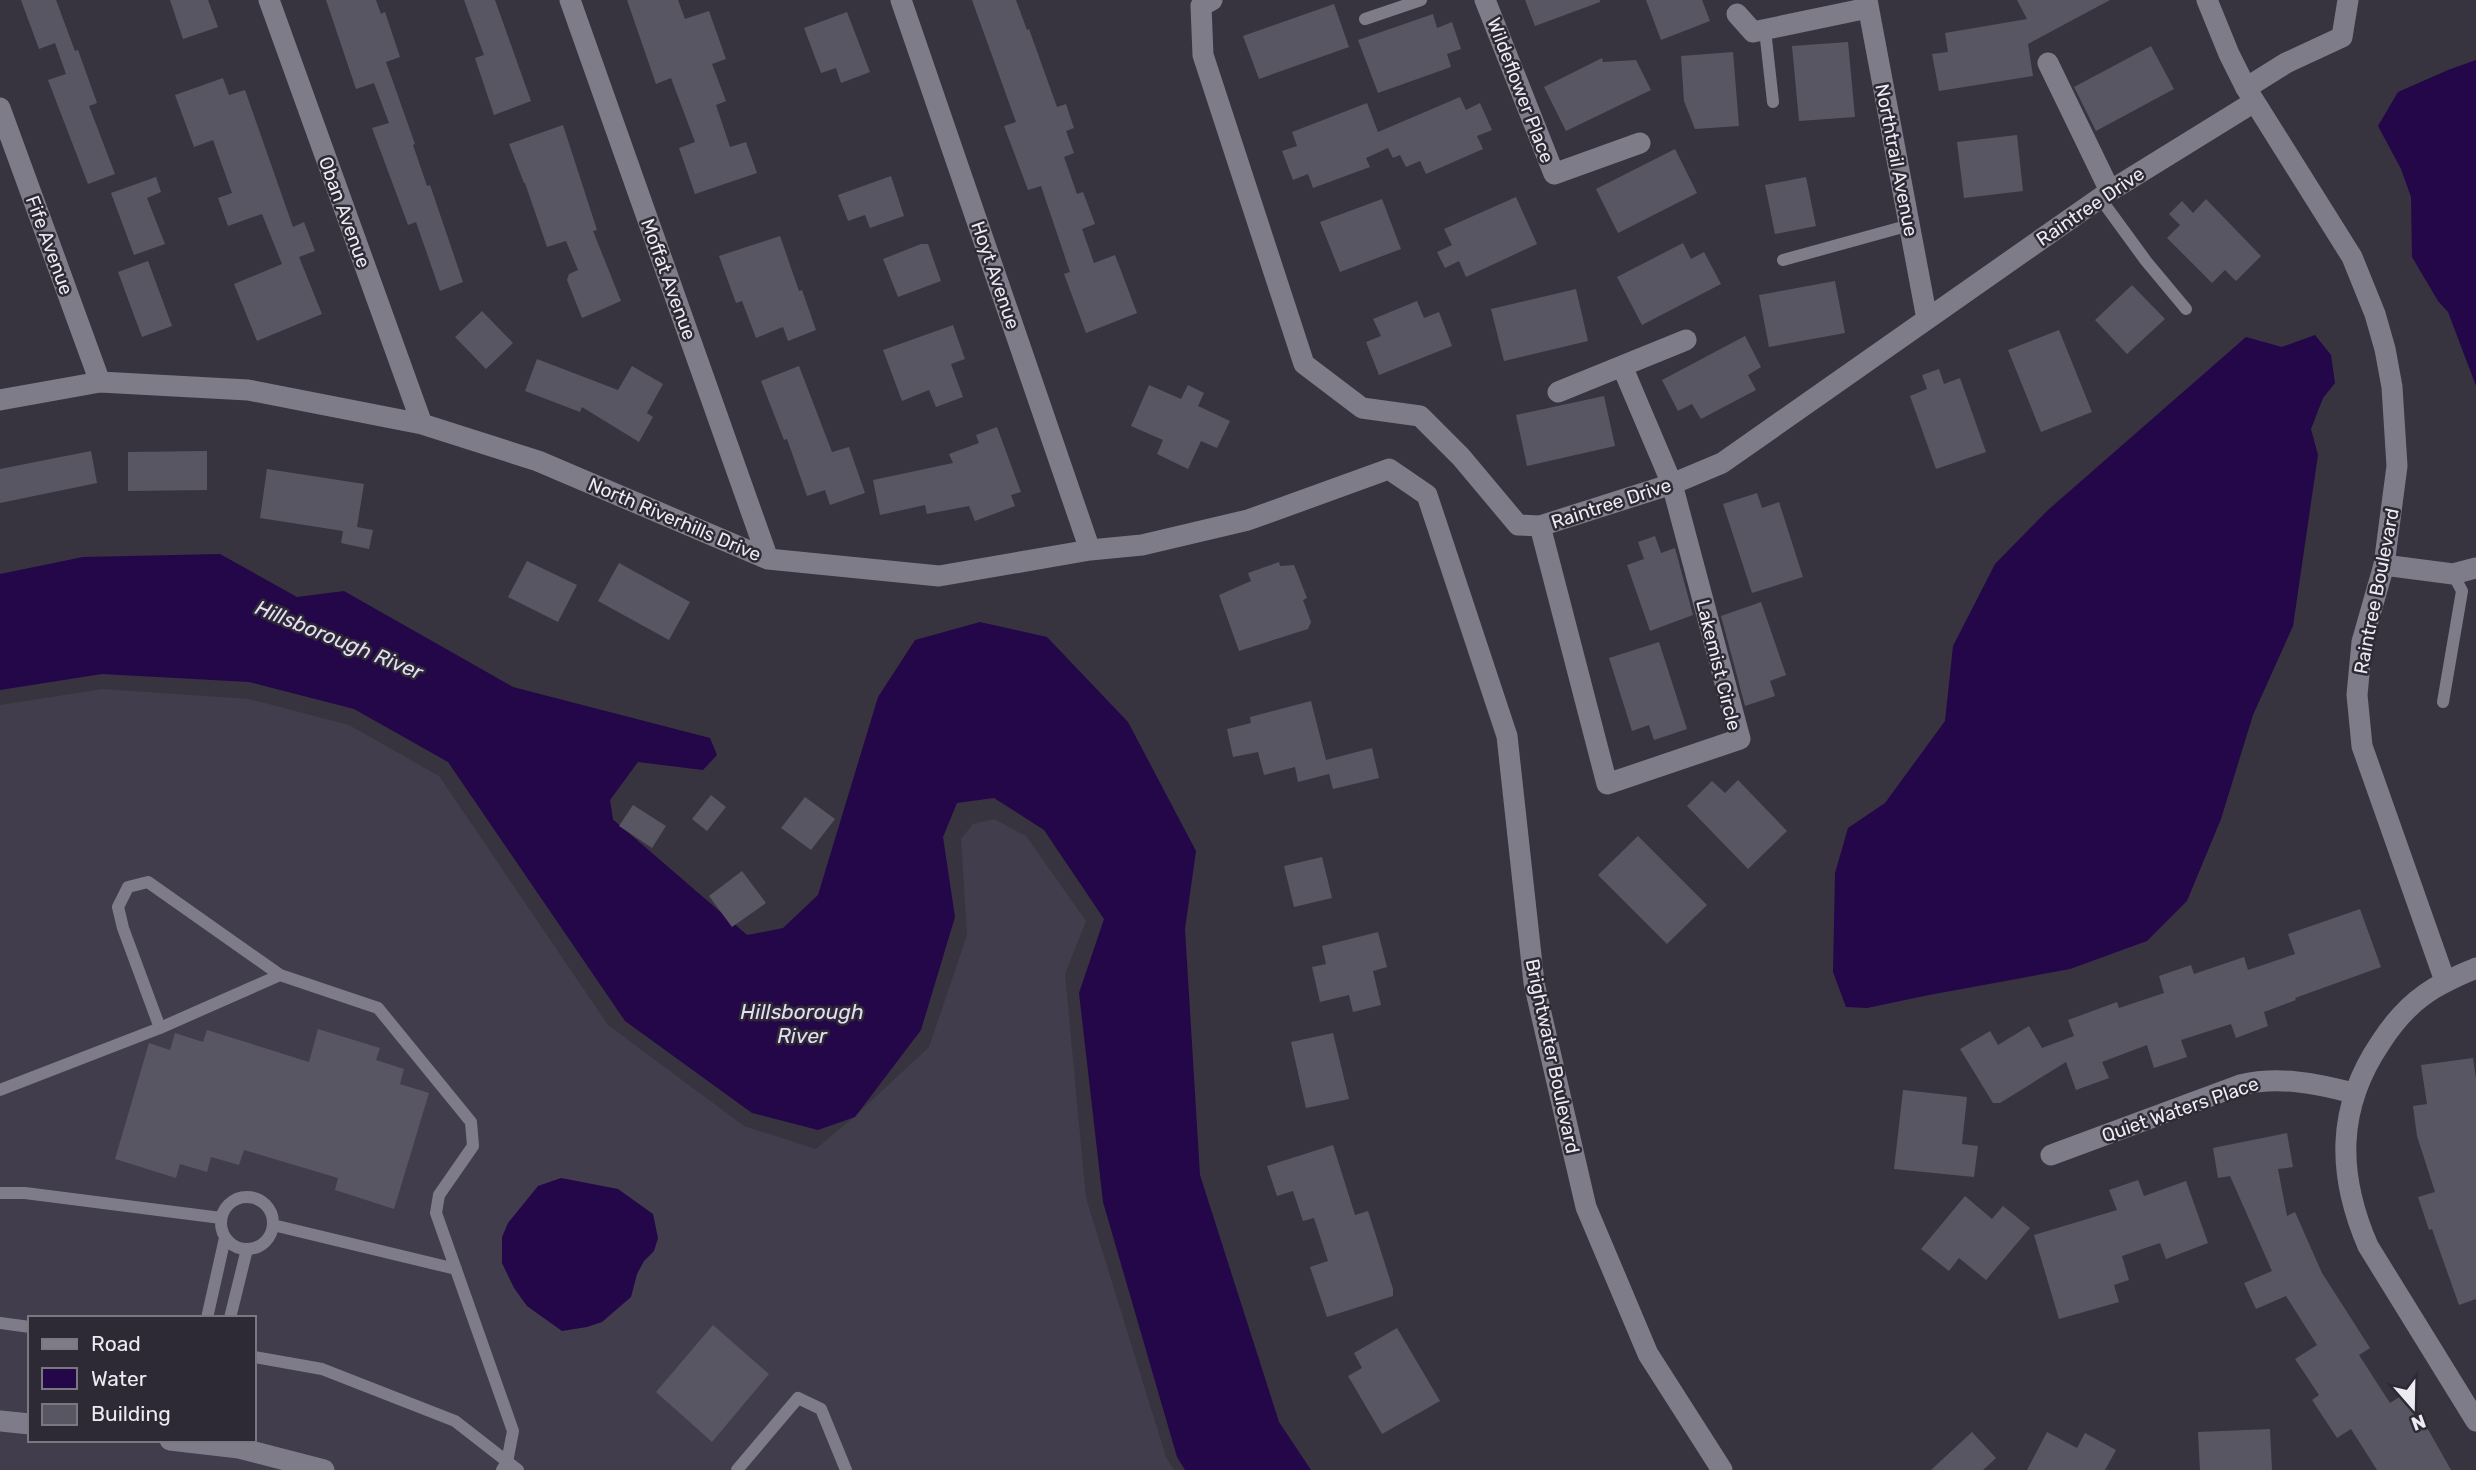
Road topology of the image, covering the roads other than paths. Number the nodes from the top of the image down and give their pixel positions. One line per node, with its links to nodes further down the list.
1 (269, 0): 28 (street, Oban Avenue)
2 (570, 0): 33 (street, Moffat Avenue)
3 (901, 0): 32 (street, Hoyt Avenue)
4 (1420, 0): 11 (lane)
5 (1485, 0): 17 (street, Wildeflower Place)
6 (2207, 0): 14 (street, Raintree Boulevard)
7 (2348, 0): 14 (street, Raintree Drive)
8 (1204, 2): 31 (street, Raintree Drive)
9 (1868, 4): 12 (street); 19 (street, Northtrail Avenue)
10 (1737, 14): 12 (street)
11 (1365, 19)
12 (1765, 30): 15 (lane)
13 (2048, 63): 18 (street)
14 (2250, 95): 18 (street, Raintree Drive); 34 (street, Raintree Boulevard)
15 (1773, 102)
16 (0, 108): 25 (street, Fife Avenue)
17 (1640, 143)
18 (2105, 194): 21 (lane); 22 (street, Raintree Drive)
19 (1910, 225): 20 (lane); 22 (street, Northtrail Avenue)
20 (1783, 261)
21 (2186, 309)
22 (1927, 319): 29 (street, Raintree Drive)
23 (1686, 340): 24 (street)
24 (1622, 366): 26 (street); 29 (street)
25 (100, 382): 27 (street, North Riverhills Drive); 28 (street, North Riverhills Drive)
26 (1558, 392)
27 (0, 400)
28 (422, 424): 33 (street, North Riverhills Drive)
29 (1672, 484): 31 (street, Raintree Drive); 31 (street, Lakemist Circle)
30 (1427, 495): 32 (street, North Riverhills Drive); 66 (street, Brightwater Boulevard)
31 (1540, 526)
32 (1090, 550): 33 (street, North Riverhills Drive)
33 (768, 559)
34 (2384, 565): 36 (street); 40 (street, Raintree Boulevard)
35 (2476, 568): 36 (street)
36 (2453, 574): 37 (lane)
37 (2443, 702)
38 (2476, 968): 40 (street)
39 (280, 975): 41 (lane); 41 (lane); 50 (lane)
40 (2445, 981): 43 (street)
41 (160, 1028): 42 (lane)
42 (0, 1090)
43 (2353, 1093): 44 (street, Quiet Waters Place); 59 (street)
44 (2051, 1155)
45 (0, 1193): 46 (lane)
46 (220, 1217): 47 (lane); 48 (lane)
47 (273, 1224): 49 (lane); 50 (lane)
48 (225, 1238): 49 (lane); 51 (lane)
49 (247, 1249): 52 (lane)
50 (456, 1269): 62 (lane)
51 (214, 1285): 52 (lane); 53 (lane)
52 (237, 1287): 54 (lane)
53 (207, 1316)
54 (230, 1316)
55 (0, 1323): 56 (lane)
56 (28, 1327)
57 (256, 1357): 62 (lane)
58 (0, 1421): 60 (street)
59 (2476, 1421)
60 (28, 1424)
61 (192, 1442): 63 (street)
62 (509, 1467)
63 (324, 1470)
64 (737, 1470): 65 (lane)
65 (846, 1470)
66 (1722, 1470)

